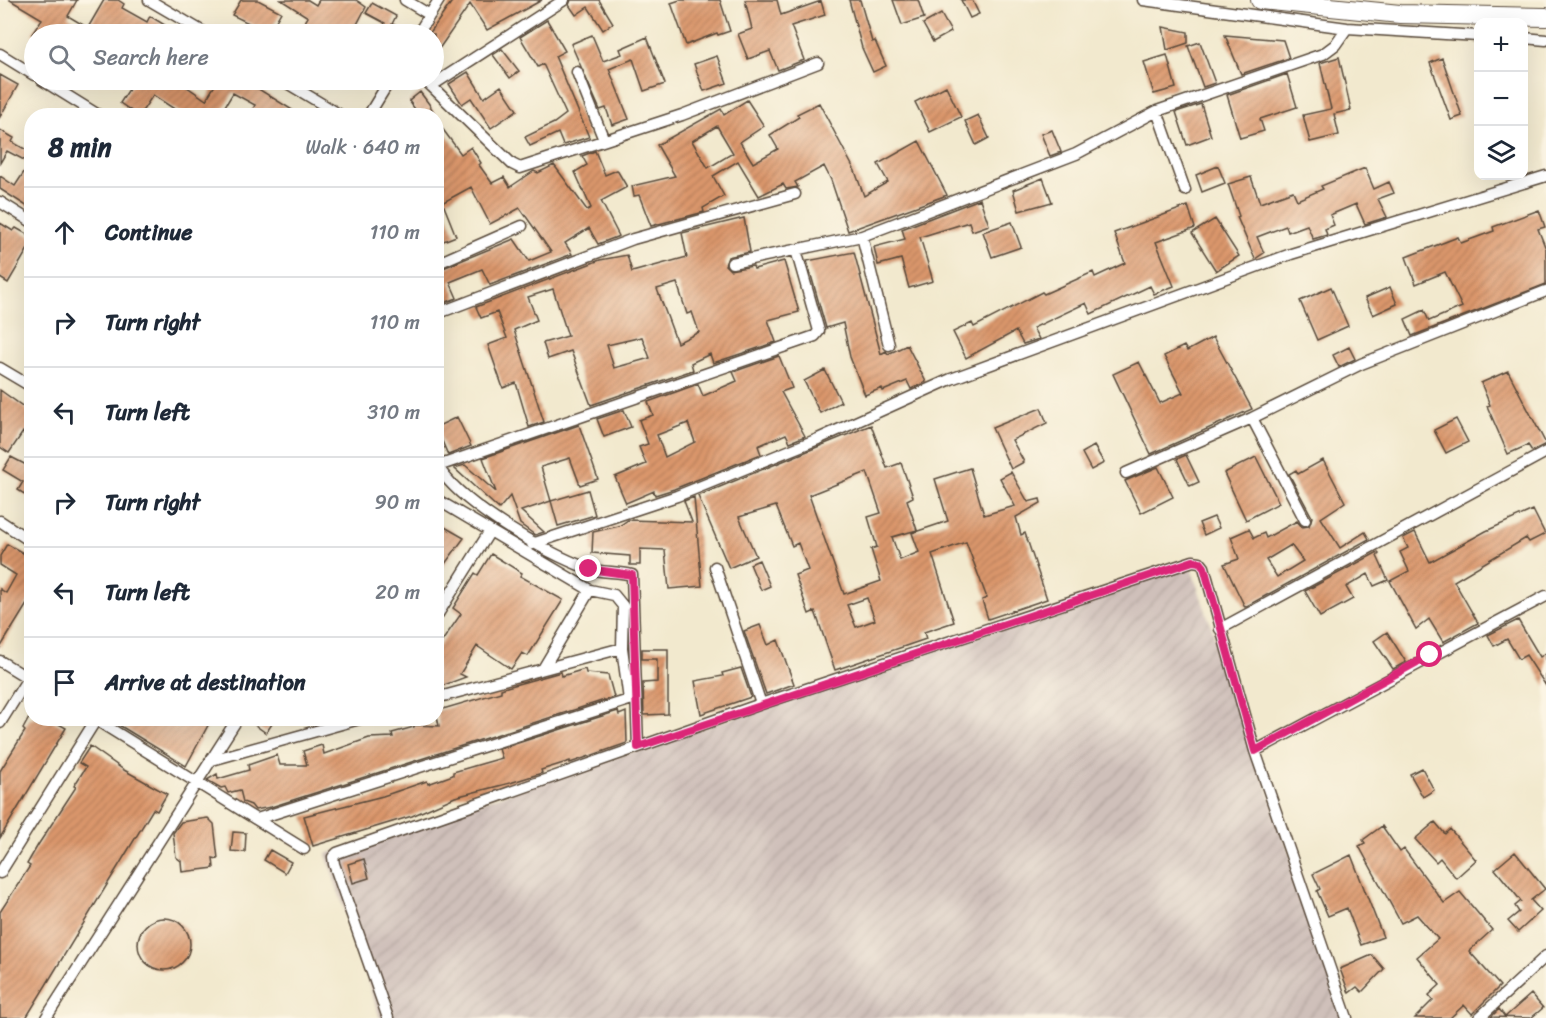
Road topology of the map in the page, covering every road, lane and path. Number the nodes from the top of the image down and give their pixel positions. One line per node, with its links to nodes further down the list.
1 (149, 0): 10 (street)
2 (405, 0): 7 (street)
3 (439, 0): 7 (street)
4 (564, 0): 20 (street)
5 (1143, 0): 12 (street)
6 (1260, 0): 9 (highway)
7 (430, 15): 11 (street)
8 (1546, 17): 9 (highway)
9 (1398, 22): 12 (street); 13 (street)
10 (190, 24)
11 (424, 24)
12 (1347, 28): 28 (street)
13 (1474, 35)
14 (1528, 38): 15 (street)
15 (1546, 40)
16 (0, 54): 18 (street)
17 (818, 63): 29 (street)
18 (24, 69)
19 (577, 72): 29 (street)
20 (444, 73)
21 (58, 90): 25 (street)
22 (299, 90): 26 (street)
23 (384, 90): 27 (street)
24 (435, 90): 29 (street)
25 (87, 108)
26 (329, 108)
27 (373, 108)
28 (1157, 111): 31 (street); 36 (street)
29 (604, 140)
30 (1546, 176): 55 (street)
31 (1185, 190)
32 (795, 194): 41 (street)
33 (0, 202): 34 (street)
34 (24, 217)
35 (522, 226): 38 (street)
36 (862, 236): 37 (street); 42 (street)
37 (796, 250): 39 (street); 47 (street)
38 (444, 260)
39 (732, 263)
40 (1546, 291): 45 (street)
41 (444, 311)
42 (889, 345)
43 (0, 368): 44 (street)
44 (24, 382)
45 (1252, 418): 48 (street); 51 (street)
46 (1546, 452): 60 (street)
47 (444, 462)
48 (1126, 473)
49 (444, 474): 55 (street)
50 (444, 504): 53 (street)
51 (1305, 520)
52 (0, 521): 54 (street)
53 (490, 531): 57 (street); 59 (street)
54 (24, 537)
55 (532, 544): 73 (street)
56 (715, 567): 67 (street)
57 (590, 590): 61 (street); 63 (street)
58 (1546, 596): 74 (street)
59 (444, 604)
60 (1220, 629): 67 (street); 74 (street)
61 (622, 648): 63 (street); 77 (street)
62 (0, 661): 64 (street)
63 (544, 667): 66 (street)
64 (24, 674)
65 (24, 686): 68 (street)
66 (444, 696)
67 (761, 704): 73 (street)
68 (0, 723)
69 (92, 726): 79 (street)
70 (107, 726): 76 (street)
71 (233, 726): 75 (street)
72 (334, 726): 75 (street)
73 (638, 747): 82 (street)
74 (1255, 751): 83 (street)
75 (212, 760): 76 (street)
76 (196, 782): 77 (street); 81 (street)
77 (257, 819): 78 (street)
78 (304, 849)
79 (0, 873)
80 (1546, 956): 84 (street)
81 (46, 1018)
82 (388, 1018)
83 (1347, 1018)
84 (1479, 1018)

